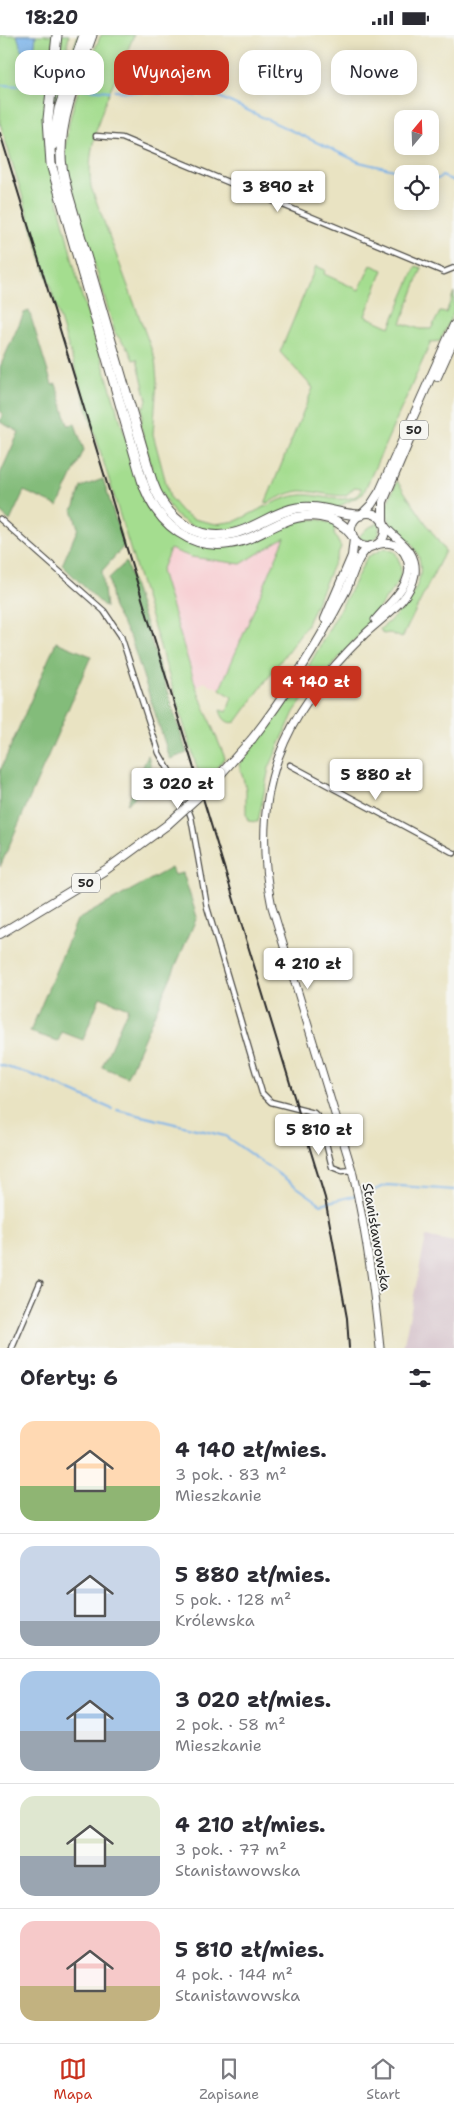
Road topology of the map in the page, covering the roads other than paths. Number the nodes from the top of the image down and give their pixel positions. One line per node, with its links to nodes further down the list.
1 (57, 35): 9 (highway)
2 (84, 35): 9 (highway)
3 (92, 35): 5 (highway)
4 (97, 35): 6 (highway)
5 (87, 50)
6 (91, 50)
7 (73, 95): 13 (highway)
8 (96, 136): 10 (street)
9 (54, 176): 16 (highway)
10 (454, 269)
11 (454, 325): 13 (main road, 50)
12 (454, 339): 15 (main road, 50)
13 (362, 514): 15 (main road); 16 (main road, 50)
14 (0, 519): 23 (street)
15 (384, 524): 17 (main road, 50); 18 (street)
16 (353, 537): 17 (main road); 19 (main road, 50)
17 (373, 546): 18 (street); 19 (main road, 50)
18 (364, 635): 23 (street, Stanisławowska)
19 (291, 685): 22 (main road, 50, bridge)
20 (290, 765): 21 (street)
21 (454, 853)
22 (0, 934)
23 (352, 1170): 26 (street, Stanisławowska)
24 (40, 1283): 25 (street)
25 (12, 1348)
26 (380, 1348)

